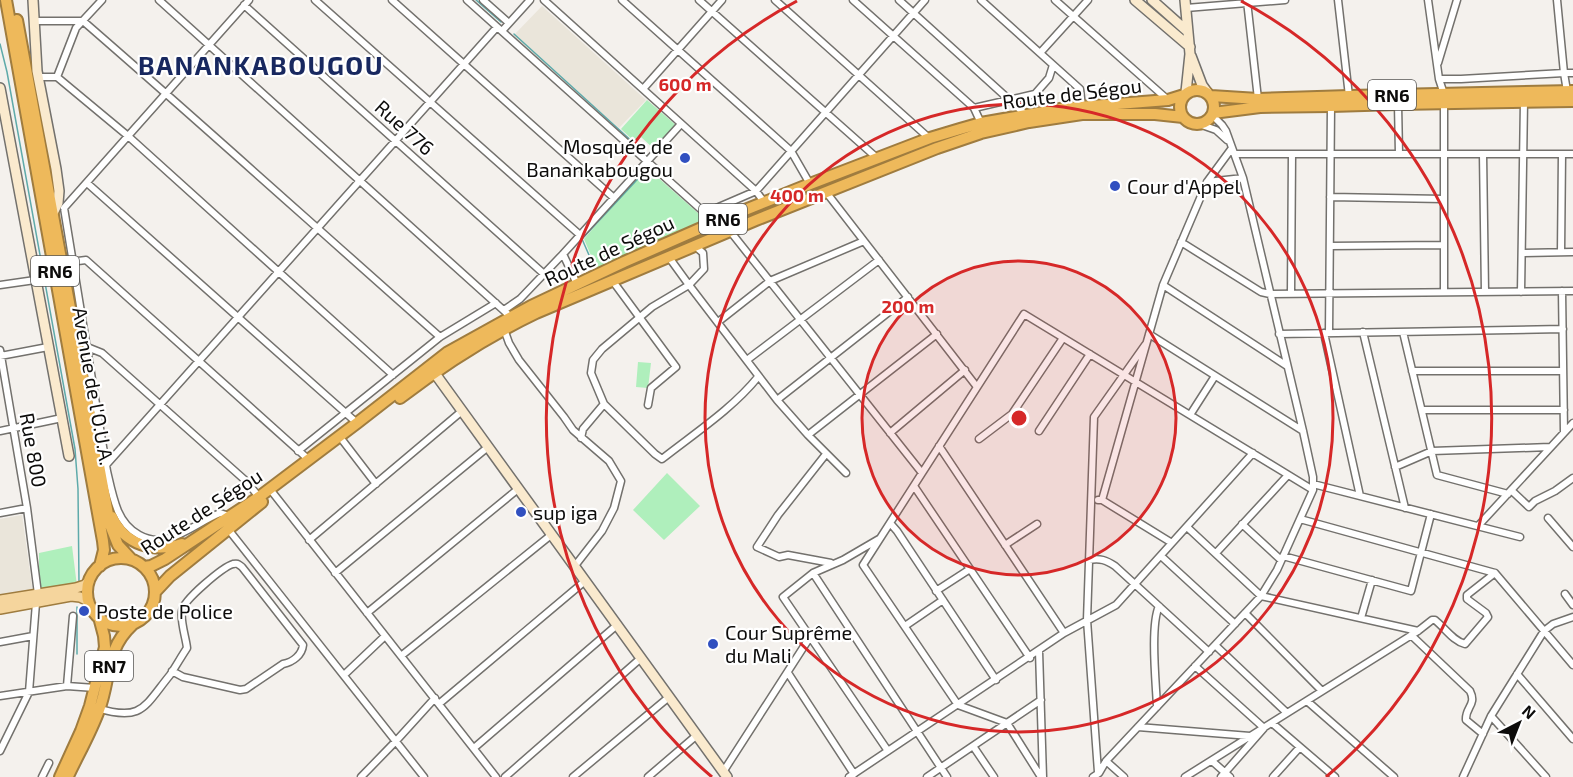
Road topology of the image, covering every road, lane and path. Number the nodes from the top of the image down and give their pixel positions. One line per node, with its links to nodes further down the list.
1 (6, 0): 254 (highway, Avenue de l'O.U.A. / RN6)
2 (13, 0): 105 (highway, Avenue de l'O.U.A. / RN6)
3 (33, 0): 35 (street, Avenue de l'O.U.A.)
4 (102, 0): 36 (street)
5 (159, 0): 41 (street)
6 (315, 0): 66 (street)
7 (392, 0): 45 (street)
8 (467, 0): 38 (street)
9 (483, 0): 37 (street)
10 (530, 0): 37 (street)
11 (544, 0): 55 (street)
12 (622, 0): 42 (street)
13 (699, 0): 32 (street)
14 (722, 0): 32 (street)
15 (775, 0): 50 (street)
16 (853, 0): 40 (street)
17 (899, 0): 33 (street)
18 (925, 0): 33 (street)
19 (981, 0): 44 (street)
20 (1055, 0): 34 (street)
21 (1088, 0): 34 (street)
22 (1135, 0): 43 (street)
23 (1286, 0): 29 (street)
24 (1338, 0): 60 (street)
25 (1428, 0): 47 (street)
26 (1457, 0): 47 (street)
27 (1557, 0): 48 (street)
28 (1155, 1): 39 (street)
29 (1247, 1): 31 (street); 61 (street)
30 (247, 3): 41 (street); 81 (street, Rue 776)
31 (1186, 4): 39 (street)
32 (712, 11): 42 (street); 72 (street)
33 (914, 13): 40 (street); 63 (street)
34 (1073, 16): 44 (street); 64 (street)
35 (34, 21): 36 (street); 51 (street, Avenue de l'O.U.A.)
36 (82, 21): 52 (street); 56 (street)
37 (509, 23): 38 (street)
38 (499, 29): 45 (street); 93 (street)
39 (1188, 32): 43 (street)
40 (893, 36): 50 (street); 70 (street)
41 (209, 45): 56 (street); 95 (street)
42 (678, 50): 55 (street); 83 (street)
43 (1190, 51): 57 (street); 58 (street)
44 (1040, 53): 46 (street)
45 (464, 64): 66 (street); 102 (street)
46 (1053, 65): 63 (street); 69 (street)
47 (1437, 67): 53 (street)
48 (1564, 73): 49 (street); 53 (street); 59 (street)
49 (1573, 73)
50 (859, 75): 72 (street); 80 (street)
51 (38, 77): 52 (street); 105 (street, Avenue de l'O.U.A.)
52 (57, 77): 79 (street)
53 (1439, 79): 62 (street)
54 (0, 88): 71 (street, Avenue de l'O.U.A.)
55 (643, 89): 77 (street)
56 (166, 93): 79 (street); 108 (street)
57 (1185, 93): 58 (highway, Route de Ségou / RN6); 64 (highway, Route de Ségou / RN6); 75 (highway)
58 (1209, 94): 61 (highway, Route de Ségou / RN6); 73 (highway)
59 (1571, 94): 62 (highway, Route de Ségou / RN6); 65 (highway, Route de Ségou / RN6)
60 (1349, 96): 61 (highway, Route de Ségou / RN6); 62 (highway, Route de Ségou / RN6)
61 (1258, 99)
62 (1444, 99): 65 (highway, Route de Ségou / RN6); 67 (highway, Route de Ségou / RN6); 87 (street)
63 (1010, 100): 70 (street); 74 (street)
64 (1168, 100): 69 (highway, Route de Ségou / RN6)
65 (1524, 101): 89 (street)
66 (430, 102): 81 (street); 110 (street)
67 (1398, 104): 68 (highway, Route de Ségou / RN6); 86 (street)
68 (1330, 106): 73 (highway, Route de Ségou / RN6); 85 (street)
69 (1082, 107): 74 (highway, Route de Ségou / RN6)
70 (974, 108): 76 (street)
71 (2, 112): 125 (street, Avenue de l'O.U.A.)
72 (825, 112): 83 (street); 92 (street)
73 (1213, 114): 78 (highway, Route de Ségou / RN6); 82 (street)
74 (1026, 115): 76 (highway, Route de Ségou / RN6)
75 (1183, 117): 78 (highway, Route de Ségou / RN6); 100 (highway, Route de Ségou / RN6)
76 (981, 123): 80 (highway, Route de Ségou / RN6)
77 (681, 124): 93 (street); 99 (street)
78 (1199, 124): 82 (street)
79 (128, 136): 97 (street); 123 (street)
80 (930, 138): 92 (highway, Route de Ségou / RN6)
81 (396, 141): 95 (street); 124 (street, Rue 776)
82 (1232, 148): 84 (street); 94 (street); 96 (street)
83 (791, 151): 98 (street); 99 (street)
84 (1292, 154): 85 (street); 139 (street)
85 (1330, 154): 86 (street); 101 (street)
86 (1399, 154): 87 (street)
87 (1444, 154): 88 (street); 103 (street)
88 (1483, 154): 89 (street); 135 (street)
89 (1523, 154): 90 (street); 118 (street)
90 (1562, 154): 91 (street); 116 (street)
91 (1573, 154)
92 (878, 158): 98 (highway, Route de Ségou / RN6)
93 (647, 162): 102 (street); 106 (street)
94 (1243, 178): 96 (street); 138 (street)
95 (360, 181): 108 (street); 141 (street)
96 (1207, 182): 112 (street)
97 (87, 183): 105 (street); 144 (street)
98 (810, 184): 104 (highway, Route de Ségou / RN6)
99 (756, 191): 104 (street); 106 (street)
100 (826, 192): 109 (highway, Route de Ségou / RN6); 111 (street)
101 (1330, 197): 103 (street); 115 (street)
102 (614, 198): 110 (street)
103 (1444, 199): 113 (street)
104 (764, 202): 107 (highway, Route de Ségou / RN6)
105 (56, 205): 122 (highway, Avenue de l'O.U.A. / RN6)
106 (705, 213): 107 (street)
107 (720, 220): 109 (street); 128 (highway, Route de Ségou / RN6)
108 (317, 229): 123 (street); 155 (street)
109 (730, 231): 114 (highway, Route de Ségou / RN6); 127 (street)
110 (580, 235): 119 (street)
111 (864, 241): 121 (street); 127 (street)
112 (1181, 242): 131 (street); 138 (street)
113 (1444, 245): 115 (street); 134 (street)
114 (694, 246): 120 (highway, Route de Ségou / RN6); 130 (street)
115 (1330, 246): 137 (street)
116 (1560, 252): 117 (street); 118 (street)
117 (1573, 252)
118 (1522, 253): 136 (street)
119 (563, 254): 124 (street); 128 (street)
120 (668, 256): 126 (highway, Route de Ségou / RN6); 130 (street)
121 (879, 260): 140 (street); 145 (street)
122 (67, 263): 159 (street, Avenue de l'O.U.A.); 164 (street); 209 (highway, Avenue de l'O.U.A. / RN6)
123 (279, 271): 144 (street); 170 (street)
124 (544, 274): 142 (street)
125 (35, 280): 129 (street); 158 (street, Avenue de l'O.U.A.)
126 (612, 280): 143 (street); 147 (highway, Route de Ségou / RN6)
127 (770, 281): 145 (street); 146 (street)
128 (577, 284): 142 (highway, Route de Ségou / RN6)
129 (0, 285)
130 (689, 285): 143 (street); 146 (street)
131 (1163, 285): 153 (street); 165 (street)
132 (1562, 291): 133 (street); 136 (street); 148 (street)
133 (1573, 291)
134 (1444, 292): 135 (street); 137 (street)
135 (1485, 292): 136 (street)
136 (1521, 292)
137 (1329, 293): 139 (street); 150 (street)
138 (1270, 294): 139 (street); 154 (street)
139 (1291, 294)
140 (908, 297): 152 (street); 162 (street)
141 (496, 303): 142 (street); 155 (street)
142 (508, 313): 166 (highway, Route de Ségou / RN6)
143 (639, 317): 179 (street); 181 (street)
144 (238, 318): 164 (street); 185 (street)
145 (800, 320): 162 (street); 163 (street)
146 (717, 322): 163 (street)
147 (504, 329): 166 (highway, Route de Ségou / RN6); 197 (street)
148 (1563, 329): 149 (street); 169 (street)
149 (1403, 332): 151 (street); 168 (street)
150 (1326, 333): 151 (street); 154 (street); 221 (street)
151 (1363, 333): 210 (street)
152 (937, 334): 167 (street); 177 (street)
153 (1149, 334): 157 (street); 172 (street)
154 (1280, 334): 165 (street)
155 (440, 337): 170 (street)
156 (1063, 338): 161 (street); 175 (street); 198 (street)
157 (1145, 345): 171 (street); 174 (street)
158 (48, 347): 160 (street); 187 (street, Avenue de l'O.U.A.)
159 (87, 347): 180 (street); 209 (street, Avenue de l'O.U.A.)
160 (0, 354): 176 (street, Rue 800)
161 (1090, 354): 171 (street); 192 (street)
162 (830, 357): 177 (street); 178 (street)
163 (747, 360): 173 (street)
164 (199, 361): 180 (street); 203 (street)
165 (1287, 366): 193 (street)
166 (431, 369): 184 (street); 188 (highway, Route de Ségou / RN6); 199 (highway, Route de Ségou / RN6)
167 (965, 370): 175 (street); 194 (street)
168 (1412, 371): 169 (street); 182 (street)
169 (1563, 371): 183 (street)
170 (393, 375): 185 (street)
171 (1124, 375): 174 (street); 224 (street)
172 (1215, 376): 186 (street); 193 (street)
173 (758, 377): 178 (street); 179 (street)
174 (1135, 382): 186 (street); 223 (street)
175 (977, 387): 200 (street)
176 (4, 391): 190 (street, Rue 800)
177 (860, 394): 194 (street); 196 (street)
178 (777, 400): 196 (street)
179 (604, 404): 197 (street)
180 (160, 405): 209 (street); 222 (street)
181 (648, 405)
182 (1422, 410): 183 (street); 204 (street)
183 (1564, 410): 195 (street)
184 (462, 411): 201 (street); 215 (street)
185 (345, 413): 188 (street); 203 (street)
186 (1190, 415): 205 (street)
187 (62, 418): 190 (street); 207 (street, Avenue de l'O.U.A.)
188 (357, 423): 208 (highway, Route de Ségou / RN6)
189 (1573, 423): 195 (street)
190 (13, 428): 191 (street); 226 (street, Rue 800)
191 (0, 430)
192 (1039, 431)
193 (1303, 431): 217 (street)
194 (890, 432): 212 (street)
195 (1564, 432): 202 (street)
196 (808, 435): 206 (street)
197 (581, 438): 256 (street)
198 (979, 439)
199 (344, 441): 215 (street); 220 (highway, Route de Ségou / RN6)
200 (939, 446): 212 (street); 245 (street)
201 (488, 447): 218 (street); 258 (street)
202 (1550, 447): 204 (street); 219 (street)
203 (298, 451): 208 (street)
204 (1432, 451): 210 (street); 219 (street)
205 (1252, 453): 213 (street); 237 (street)
206 (826, 454): 211 (street); 253 (street)
207 (69, 456)
208 (308, 459): 222 (highway, Route de Ségou / RN6)
209 (104, 465): 225 (highway, Avenue de l'O.U.A. / RN6); 230 (street, Avenue de l'O.U.A.)
210 (1395, 467): 227 (street)
211 (846, 473)
212 (922, 473): 216 (street)
213 (1288, 475): 217 (street); 235 (street)
214 (1573, 478): 219 (street)
215 (376, 484): 243 (street)
216 (914, 486): 233 (street); 257 (street)
217 (1313, 487): 221 (street); 232 (street)
218 (518, 489): 239 (street); 276 (street)
219 (1509, 492): 236 (street)
220 (273, 493): 238 (highway, Route de Ségou / RN6); 243 (street)
221 (1360, 496): 227 (street)
222 (259, 497): 230 (highway, Route de Ségou / RN6)
223 (1102, 500): 224 (street); 244 (street)
224 (1091, 502): 252 (street)
225 (106, 504): 240 (highway, RN6); 251 (highway, Avenue de l'O.U.A. / RN6)
226 (27, 508): 228 (street); 269 (street, Rue 800)
227 (1405, 508): 229 (street)
228 (0, 513)
229 (1431, 514): 236 (street); 248 (street)
230 (229, 516): 240 (highway, Route de Ségou / RN6)
231 (1548, 518): 246 (street)
232 (1300, 519): 248 (street); 250 (street)
233 (890, 523): 242 (street); 265 (street)
234 (1037, 524): 245 (street)
235 (1242, 524): 247 (street); 250 (street)
236 (1478, 526): 241 (street)
237 (1187, 527): 244 (street); 247 (street)
238 (228, 529): 266 (highway, Route de Ségou / RN6); 306 (street)
239 (551, 535): 256 (street); 298 (street)
240 (199, 537): 255 (highway, Route de Ségou / RN6)
241 (1520, 537)
242 (880, 539): 253 (street); 286 (street)
243 (309, 540): 258 (street)
244 (1172, 543): 249 (street)
245 (1005, 545): 289 (street)
246 (1573, 547)
247 (1216, 553): 268 (street)
248 (1421, 553): 260 (street); 262 (street)
249 (1161, 556): 264 (street); 284 (street)
250 (1282, 558): 262 (street); 268 (street)
251 (131, 559): 254 (highway); 255 (highway)
252 (1089, 560): 264 (street); 282 (street)
253 (832, 564): 259 (street)
254 (100, 566): 261 (highway)
255 (144, 567): 266 (highway, Route de Ségou)
256 (574, 567): 263 (street)
257 (970, 569): 265 (street); 300 (street)
258 (335, 573): 276 (street)
259 (813, 573): 293 (street); 326 (street)
260 (1495, 573): 287 (street); 288 (street)
261 (89, 580): 269 (main road); 271 (highway)
262 (1372, 580): 281 (street)
263 (585, 581): 285 (street); 314 (street)
264 (1135, 584): 274 (street); 282 (street)
265 (936, 591): 272 (street)
266 (155, 592): 283 (highway)
267 (1564, 594): 273 (street)
268 (1262, 596): 277 (street); 281 (street)
269 (37, 598): 270 (main road); 271 (main road); 275 (main road); 291 (street)
270 (0, 600)
271 (88, 600): 279 (highway)
272 (943, 600): 286 (street); 307 (street)
273 (1573, 605)
274 (1159, 606): 297 (street); 319 (street)
275 (0, 609)
276 (367, 613): 292 (street)
277 (1245, 613): 284 (street); 311 (street)
278 (73, 616): 308 (street)
279 (99, 617): 283 (highway); 309 (highway, RN7)
280 (1573, 617): 288 (street)
281 (1361, 618): 287 (street)
282 (1087, 620): 289 (street); 344 (street)
283 (133, 624): 318 (highway, RN7)
284 (1235, 624): 295 (street)
285 (617, 626): 299 (street); 334 (street)
286 (904, 626): 317 (street)
287 (1418, 631): 290 (street)
288 (1544, 631): 301 (street); 305 (street)
289 (1064, 633): 296 (street)
290 (1411, 635): 311 (street); 327 (street)
291 (33, 636): 294 (street); 310 (street)
292 (385, 636): 298 (street); 306 (street)
293 (810, 637): 304 (street); 336 (street)
294 (0, 642)
295 (1215, 645): 297 (street); 320 (street)
296 (1039, 651): 300 (street); 315 (street)
297 (1209, 652): 302 (street)
298 (401, 656): 314 (street)
299 (640, 658): 313 (street); 352 (street)
300 (1030, 658): 307 (street)
301 (1573, 665)
302 (1195, 666): 319 (street); 325 (street)
303 (172, 671): 303 (street); 318 (street)
304 (788, 673): 341 (street); 343 (street)
305 (1517, 674): 321 (street); 330 (street)
306 (344, 675): 331 (street)
307 (996, 680): 317 (street)
308 (68, 686): 309 (street); 310 (street)
309 (95, 688): 318 (highway, RN7)
310 (29, 692): 312 (street); 335 (street)
311 (1322, 692): 316 (street)
312 (0, 696)
313 (669, 697): 328 (street); 353 (street)
314 (437, 700): 331 (street); 334 (street)
315 (1041, 700): 322 (street); 358 (street)
316 (1306, 701): 320 (street); 362 (street)
317 (958, 705): 322 (street); 326 (street)
318 (95, 707): 347 (highway, RN7); 348 (highway, RN7)
319 (1157, 707): 324 (street)
320 (1287, 713): 323 (street)
321 (1491, 716): 327 (street); 364 (street)
322 (1007, 723): 332 (street); 358 (street)
323 (1272, 723): 325 (street); 333 (street)
324 (1138, 727): 329 (street); 337 (street)
325 (1264, 728): 329 (street); 345 (street)
326 (917, 732): 336 (street); 340 (street)
327 (1483, 734): 363 (street)
328 (697, 735): 341 (street); 354 (street)
329 (1251, 736): 338 (street)
330 (1573, 739)
331 (396, 741): 349 (street); 350 (street)
332 (973, 746): 340 (street); 357 (street)
333 (1300, 747): 342 (street); 361 (street)
334 (474, 748): 351 (street)
335 (0, 751)
336 (888, 751): 343 (street)
337 (1106, 761): 344 (street); 359 (street)
338 (1212, 761): 345 (street); 360 (street)
339 (49, 763): 346 (street)
340 (941, 767): 355 (street); 356 (street)
341 (725, 775)
342 (1330, 775)
343 (851, 776)
344 (1097, 776)
345 (1226, 776)
346 (42, 777)
347 (60, 777)
348 (67, 777)
349 (362, 777)
350 (424, 777)
351 (496, 777)
352 (505, 777)
353 (573, 777)
354 (648, 777)
355 (927, 777)
356 (947, 777)
357 (994, 777)
358 (1042, 777)
359 (1124, 777)
360 (1185, 777)
361 (1273, 777)
362 (1394, 777)
363 (1463, 777)
364 (1546, 777)

